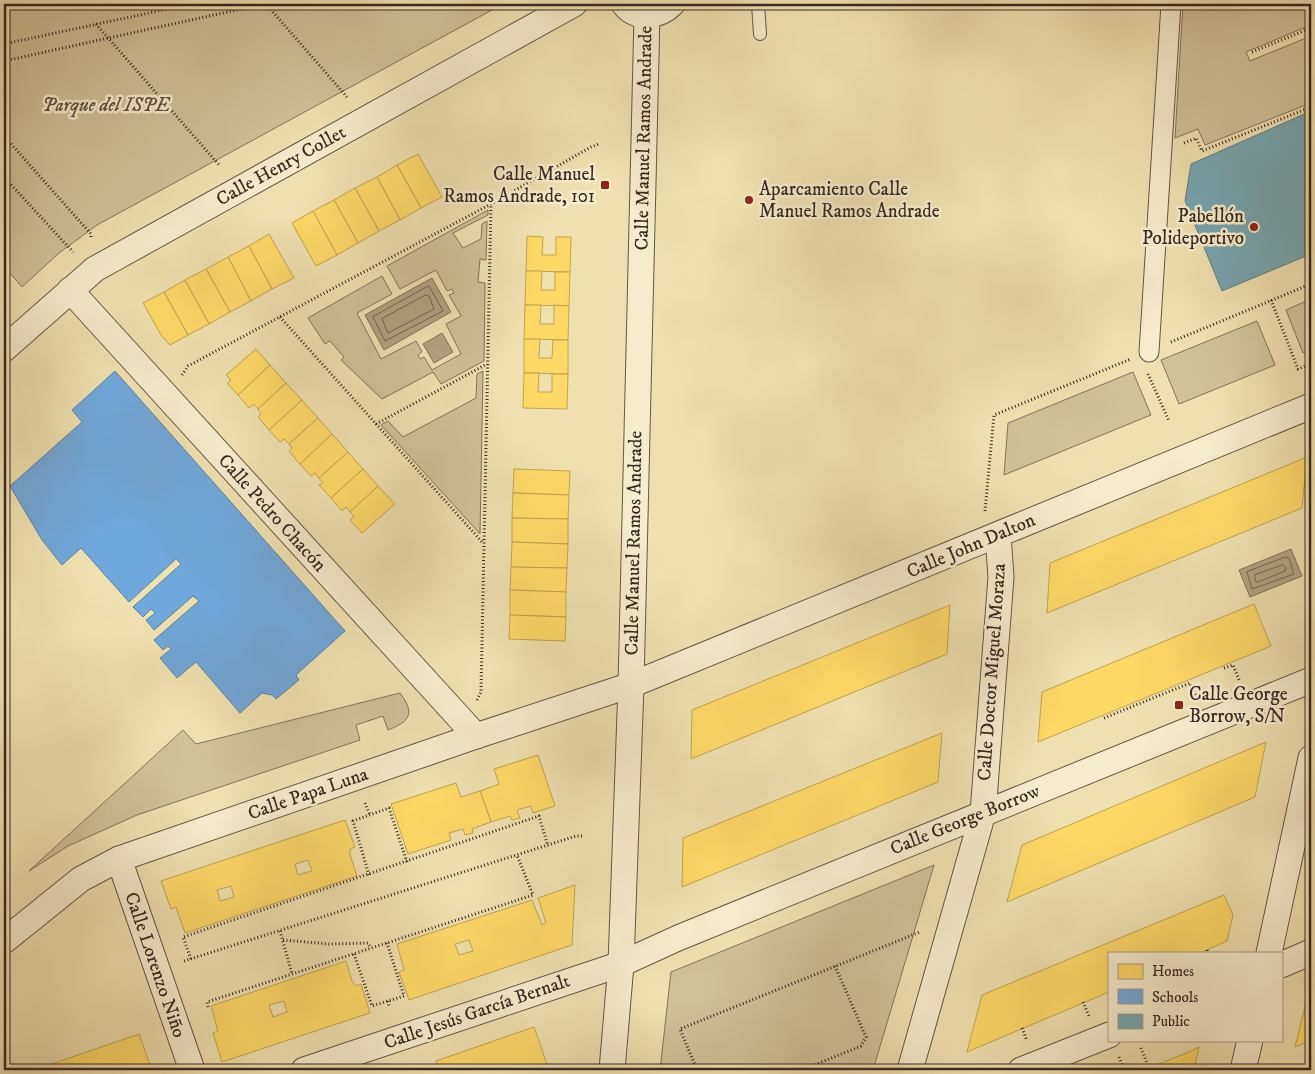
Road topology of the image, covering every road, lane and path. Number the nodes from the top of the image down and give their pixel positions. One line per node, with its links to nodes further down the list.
1 (191, 4): 9 (path)
2 (265, 4): 12 (path); 16 (path)
3 (574, 4): 27 (street, Calle Henry Collet)
4 (624, 4): 8 (street)
5 (672, 4): 8 (street)
6 (758, 4): 11 (lane)
7 (1171, 4): 20 (street)
8 (647, 15): 44 (street, Calle Manuel Ramos Andrade)
9 (96, 24): 12 (path); 13 (path)
10 (1311, 28): 14 (path)
11 (760, 34)
12 (109, 38): 15 (path); 21 (path)
13 (4, 44)
14 (1252, 52)
15 (4, 61)
16 (347, 98)
17 (1311, 107): 20 (path)
18 (4, 136): 24 (path)
19 (600, 144): 23 (path)
20 (1162, 144): 31 (street)
21 (220, 166)
22 (4, 177): 25 (path)
23 (491, 204): 29 (path); 32 (path)
24 (91, 239)
25 (72, 252)
26 (1311, 284): 28 (path, Calle John Dalton)
27 (70, 290): 30 (street, Calle Henry Collet); 48 (street, Calle Pedro Chacón)
28 (1271, 300): 31 (path, Calle John Dalton); 33 (path)
29 (280, 317): 34 (path); 37 (path)
30 (4, 350)
31 (1144, 354): 36 (path); 38 (path, Calle John Dalton)
32 (487, 364): 37 (path); 40 (path)
33 (1311, 364)
34 (182, 375)
35 (1311, 406): 39 (street, Calle John Dalton)
36 (1169, 421)
37 (376, 424): 40 (path)
38 (985, 511)
39 (998, 535): 44 (street, Calle John Dalton); 51 (street, Calle Doctor Miguel Moraza)
40 (483, 543): 46 (path)
41 (1224, 668): 43 (path)
42 (1311, 680): 51 (street, Calle George Borrow)
43 (1240, 682)
44 (631, 685): 48 (street, Calle Papa Luna); 70 (street, Calle Manuel Ramos Andrade)
45 (1197, 699): 47 (path)
46 (475, 702)
47 (1104, 718)
48 (476, 736): 56 (street, Calle Papa Luna)
49 (1311, 758): 65 (street)
50 (365, 803): 52 (path)
51 (983, 813): 70 (street, Calle George Borrow); 90 (street, Calle Doctor Miguel Moraza)
52 (370, 815): 57 (path); 58 (path)
53 (584, 836): 54 (path)
54 (548, 846): 55 (path); 57 (path)
55 (517, 855): 59 (path); 63 (path)
56 (118, 859): 62 (street, Calle Papa Luna); 85 (street, Calle Lorenzo Niño)
57 (407, 862): 58 (path)
58 (369, 875): 68 (path)
59 (280, 931): 61 (path); 68 (path)
60 (920, 932): 72 (path)
61 (283, 940): 64 (path); 73 (path)
62 (4, 941)
63 (387, 943): 64 (path); 74 (path)
64 (371, 948): 67 (path)
65 (1269, 952)
66 (1311, 952): 71 (street)
67 (354, 954): 73 (path); 74 (path)
68 (191, 959): 69 (path)
69 (184, 961)
70 (621, 964): 86 (street, Calle Jesús García Bernalt); 87 (street, Calle Manuel Ramos Andrade)
71 (1282, 965)
72 (834, 966): 88 (path); 89 (path)
73 (292, 974): 77 (path)
74 (388, 1001): 76 (path)
75 (1084, 1002): 78 (path)
76 (390, 1006)
77 (208, 1007)
78 (1089, 1016)
79 (1022, 1028): 80 (path)
80 (1027, 1041)
81 (1250, 1042): 93 (street)
82 (1114, 1046): 91 (street); 92 (path)
83 (1141, 1048): 84 (path)
84 (1149, 1068)
85 (192, 1070)
86 (304, 1070)
87 (612, 1070)
88 (697, 1070)
89 (802, 1070)
90 (910, 1070)
91 (1021, 1070)
92 (1124, 1070)
93 (1243, 1070)

